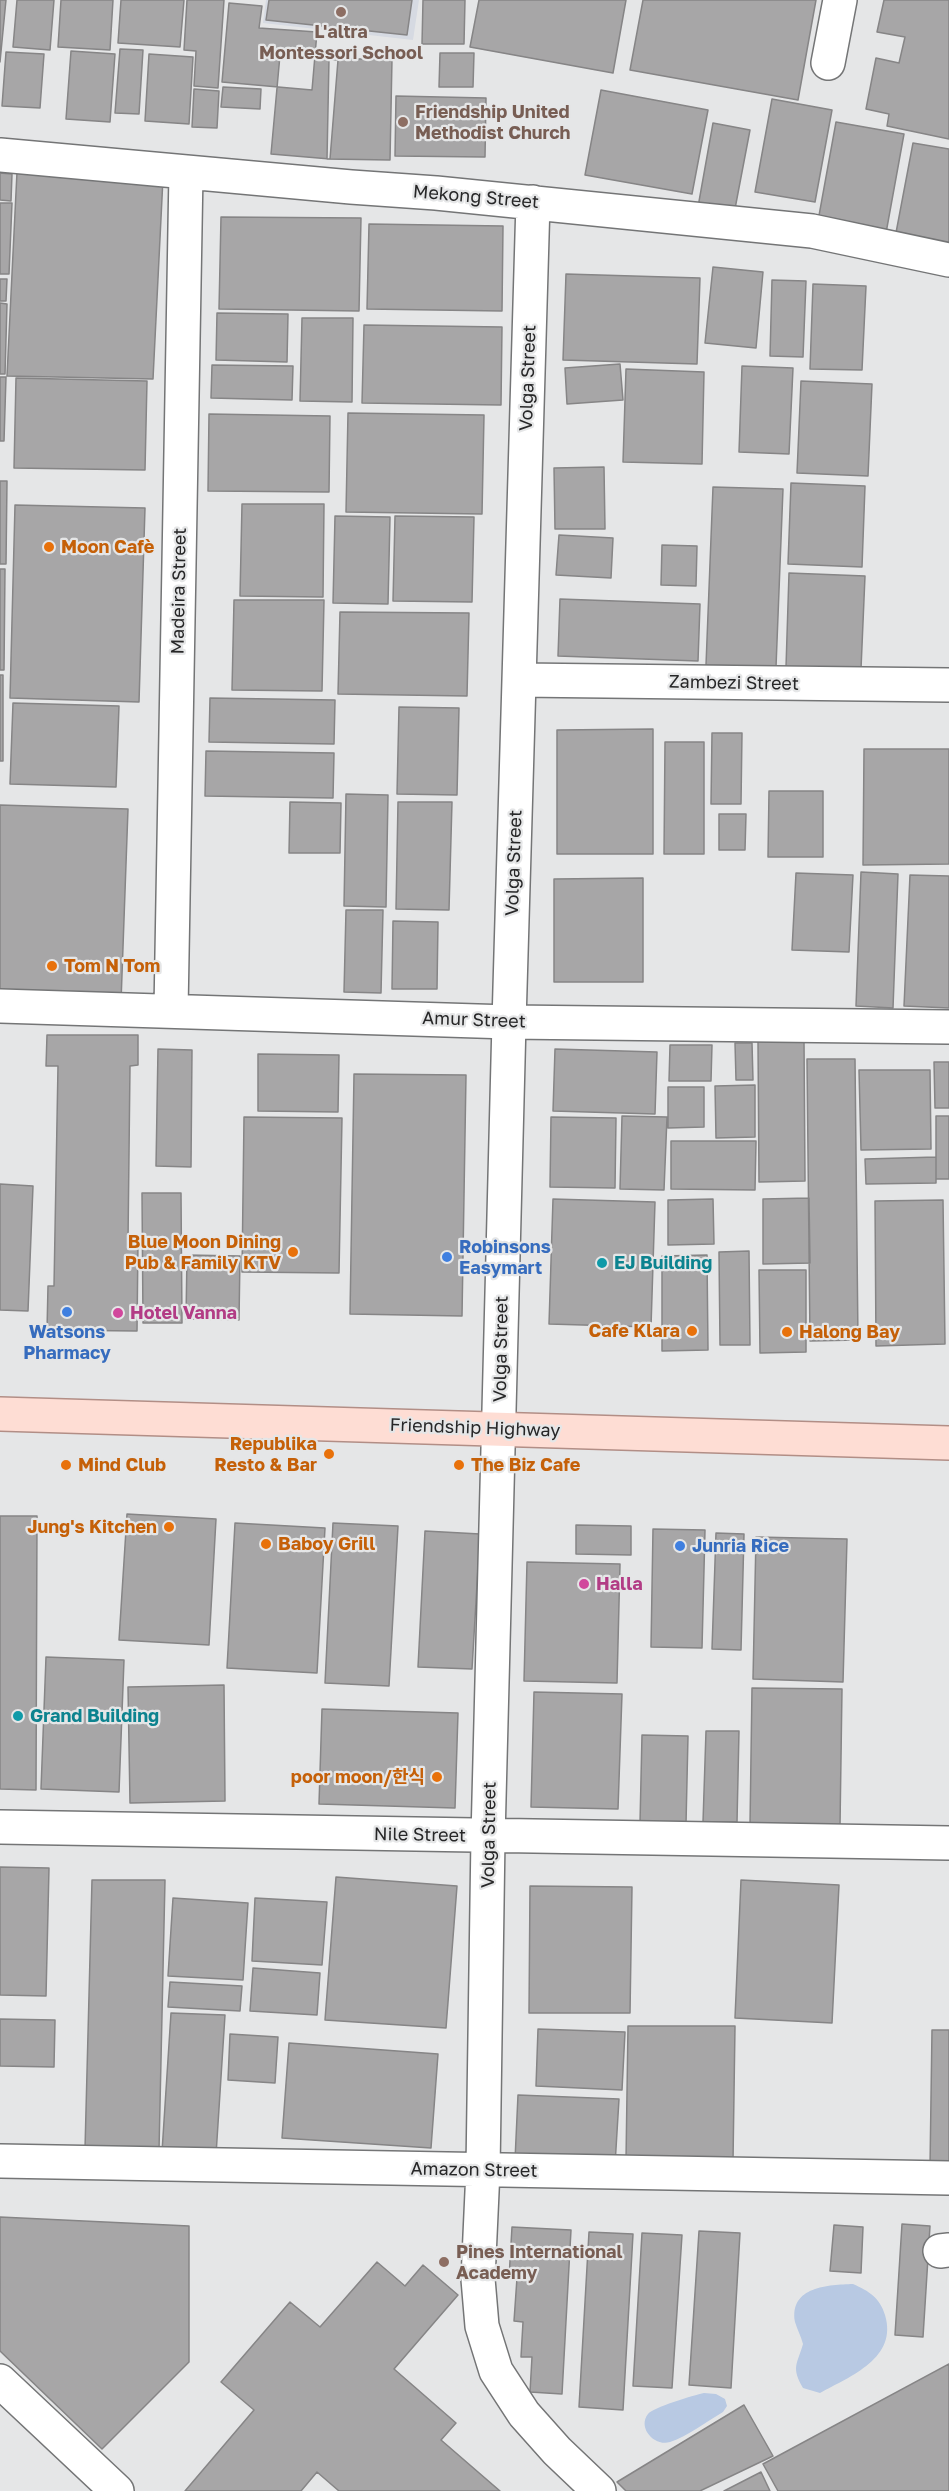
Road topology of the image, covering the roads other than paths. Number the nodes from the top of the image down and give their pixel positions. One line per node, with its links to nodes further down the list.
1 (840, 0): 2 (street)
2 (828, 63)
3 (0, 154): 4 (street, Mekong Street)
4 (186, 172): 5 (street, Mekong Street); 10 (street, Madeira Street)
5 (533, 202): 6 (street, Mekong Street); 7 (street, Volga Street)
6 (949, 260)
7 (520, 680): 8 (street, Zambezi Street); 11 (street, Volga Street)
8 (949, 685)
9 (0, 1006): 10 (street, Amur Street)
10 (171, 1010): 11 (street, Amur Street)
11 (509, 1022): 12 (street, Amur Street); 14 (street, Volga Street)
12 (949, 1027)
13 (0, 1414): 14 (main road, Friendship Highway)
14 (499, 1428): 15 (main road, Friendship Highway); 17 (street, Volga Street)
15 (949, 1443)
16 (0, 1827): 17 (street, Nile Street)
17 (489, 1837): 18 (street, Nile Street); 20 (street, Volga Street)
18 (949, 1843)
19 (0, 2161): 20 (street, Amazon Street)
20 (483, 2170): 21 (street, Amazon Street); 24 (street, Volga Street)
21 (949, 2178)
22 (0, 2381): 23 (street)
23 (117, 2491)
24 (600, 2491)

